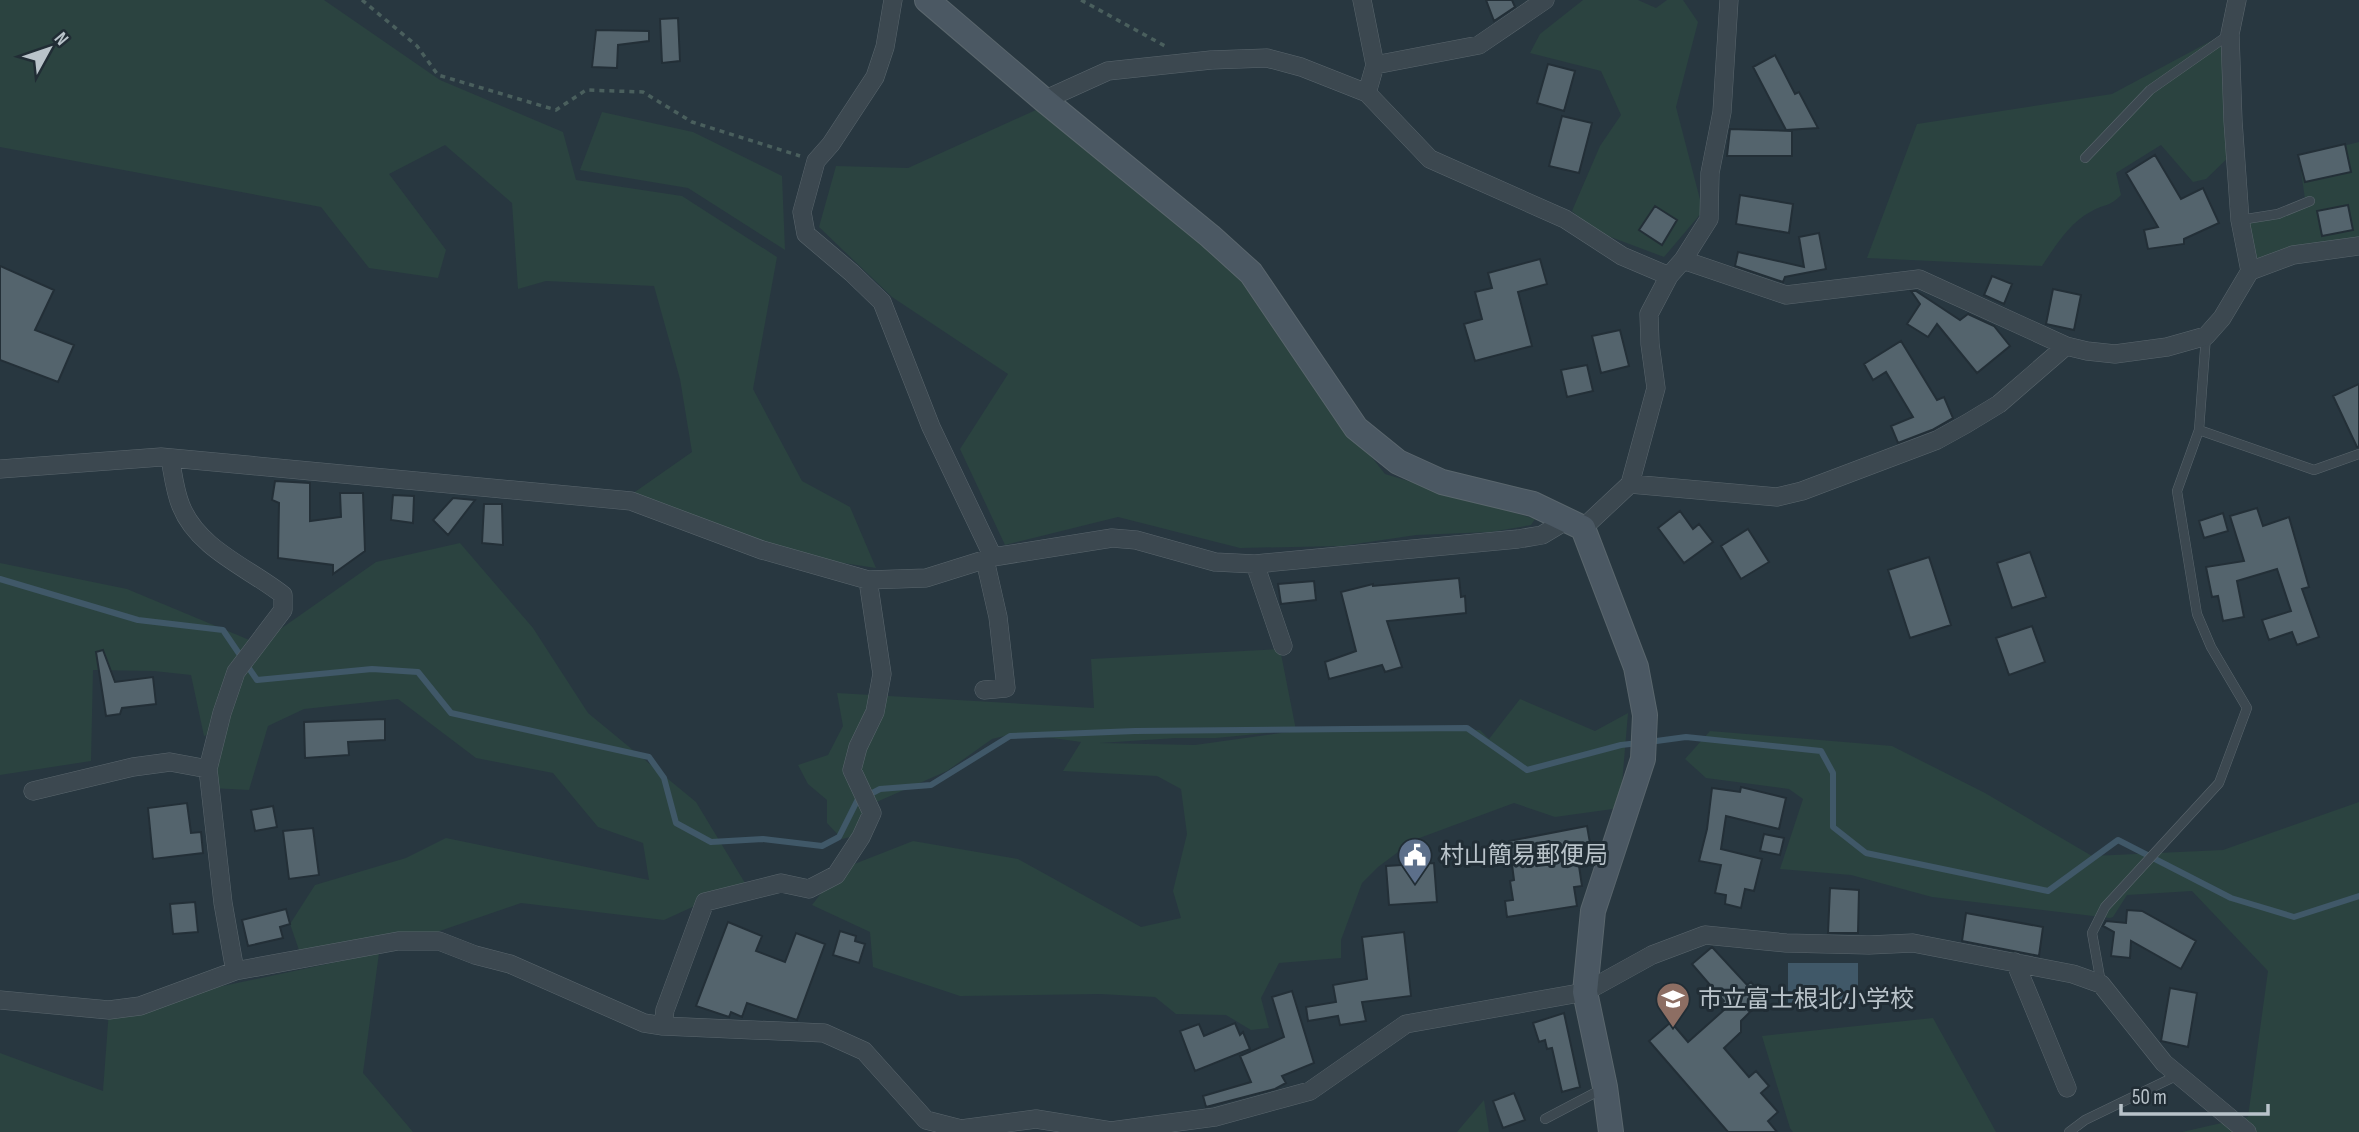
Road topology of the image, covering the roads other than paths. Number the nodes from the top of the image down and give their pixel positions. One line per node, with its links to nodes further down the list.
1 (893, 0): 26 (street)
2 (927, 0): 10 (street)
3 (1362, 0): 8 (street)
4 (1545, 0): 8 (street)
5 (1729, 0): 15 (street)
6 (2237, 0): 7 (street)
7 (2230, 34): 11 (lane); 13 (street)
8 (1375, 65): 9 (street)
9 (1367, 93): 10 (street); 17 (street)
10 (1044, 100): 25 (street)
11 (2085, 158)
12 (2310, 201): 13 (lane)
13 (2240, 220): 16 (street)
14 (2359, 246): 16 (street)
15 (1683, 260): 17 (street); 19 (street)
16 (2250, 271): 18 (street)
17 (1669, 276): 24 (street)
18 (2206, 335): 19 (street); 20 (lane)
19 (2066, 346): 24 (street)
20 (2199, 430): 21 (lane); 35 (lane)
21 (2359, 454)
22 (170, 458): 23 (street); 28 (street); 31 (street)
23 (0, 469)
24 (1630, 484): 25 (street)
25 (1575, 524): 27 (street); 36 (street)
26 (989, 558): 27 (street); 28 (street); 30 (street)
27 (1255, 564): 29 (street)
28 (869, 580): 38 (street)
29 (1283, 646)
30 (984, 690)
31 (208, 769): 32 (street); 34 (street)
32 (33, 790)
33 (2015, 962): 35 (street); 36 (street); 41 (street)
34 (235, 971): 37 (street); 38 (street)
35 (2101, 984): 39 (street)
36 (1585, 992): 38 (street); 40 (street)
37 (0, 1000)
38 (663, 1026)
39 (2179, 1075): 44 (lane); 45 (street)
40 (1605, 1087): 42 (lane); 43 (street)
41 (2067, 1088)
42 (1545, 1119)
43 (1611, 1132)
44 (2069, 1132)
45 (2247, 1132)

